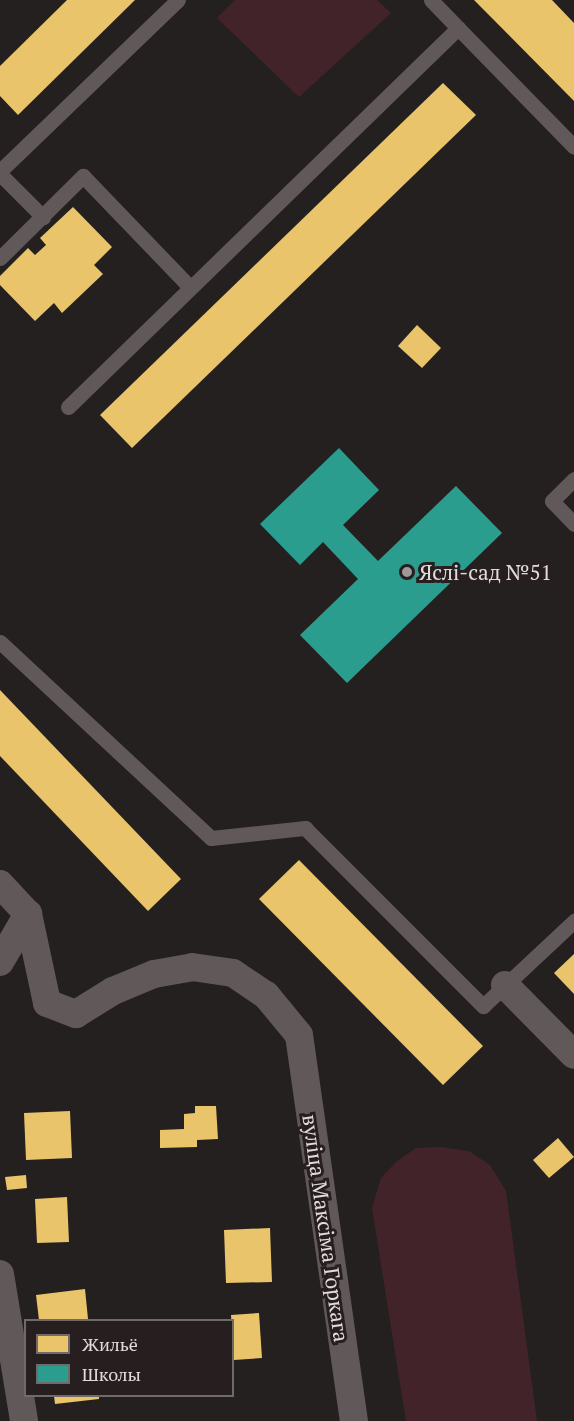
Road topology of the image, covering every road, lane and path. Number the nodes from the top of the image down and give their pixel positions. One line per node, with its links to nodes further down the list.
1 (178, 0): 5 (lane)
2 (431, 0): 3 (lane)
3 (458, 28): 4 (lane); 8 (lane)
4 (574, 147)
5 (0, 172): 6 (lane)
6 (42, 217): 7 (lane); 8 (lane)
7 (0, 258)
8 (190, 287): 9 (lane)
9 (68, 407)
10 (574, 479): 11 (lane)
11 (574, 524)
12 (0, 642): 17 (lane)
13 (0, 884): 14 (street)
14 (28, 914): 16 (street); 21 (street, вуліца Максіма Горкага)
15 (574, 921): 17 (lane)
16 (0, 962)
17 (505, 985): 18 (street)
18 (574, 1055)
19 (0, 1274): 20 (street)
20 (24, 1421)
21 (354, 1421)

